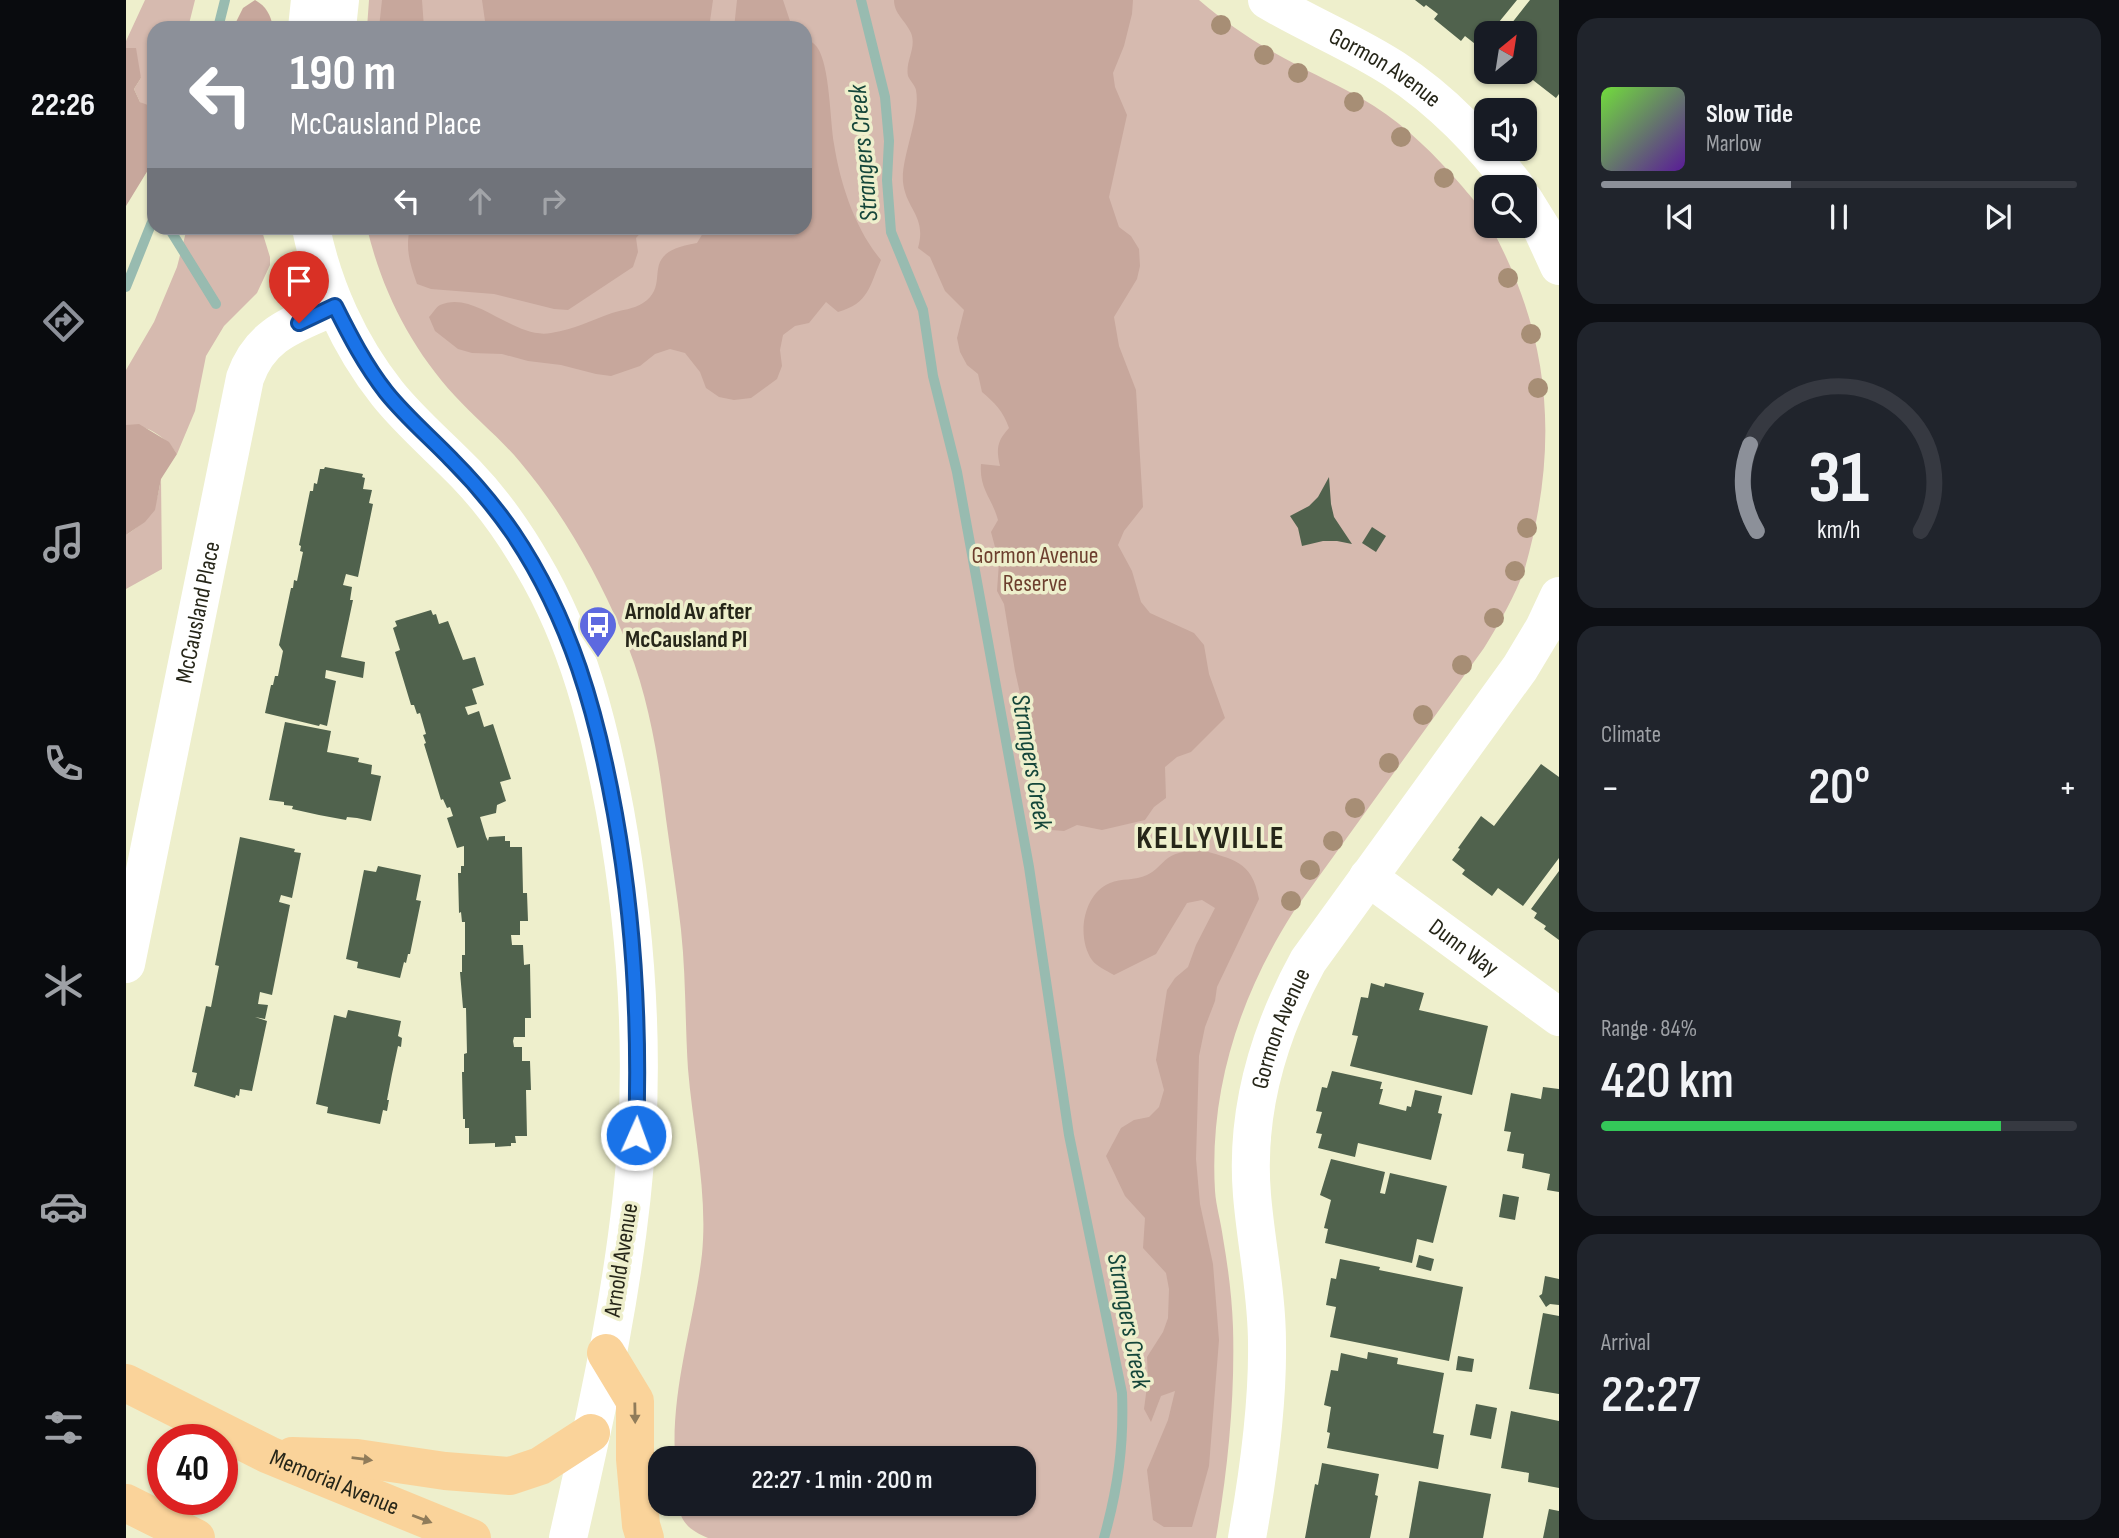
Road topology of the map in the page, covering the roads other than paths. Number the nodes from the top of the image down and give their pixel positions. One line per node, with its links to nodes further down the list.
1 (310, 0): 4 (street)
2 (340, 0): 5 (street)
3 (1267, 0): 6 (street, Gormon Avenue)
4 (308, 21)
5 (338, 21)
6 (1507, 175)
7 (1537, 221): 9 (street)
8 (313, 235): 10 (street, Arnold Avenue)
9 (1559, 267)
10 (335, 306): 13 (street, McCausland Place); 15 (street, Arnold Avenue)
11 (1559, 596): 12 (street, Gormon Avenue)
12 (1368, 877): 14 (street, Dunn Way); 24 (street, Gormon Avenue)
13 (126, 964)
14 (1559, 1017)
15 (606, 1353): 17 (street, Arnold Avenue); 23 (main road, one-way to 23)
16 (126, 1383): 18 (main road, Memorial Avenue)
17 (591, 1433): 18 (main road, one-way to 17); 22 (street, Arnold Avenue)
18 (269, 1455): 21 (main road, Memorial Avenue, one-way to 21)
19 (126, 1503): 20 (main road)
20 (196, 1538)
21 (472, 1538)
22 (568, 1538)
23 (645, 1538)
24 (1247, 1538)

